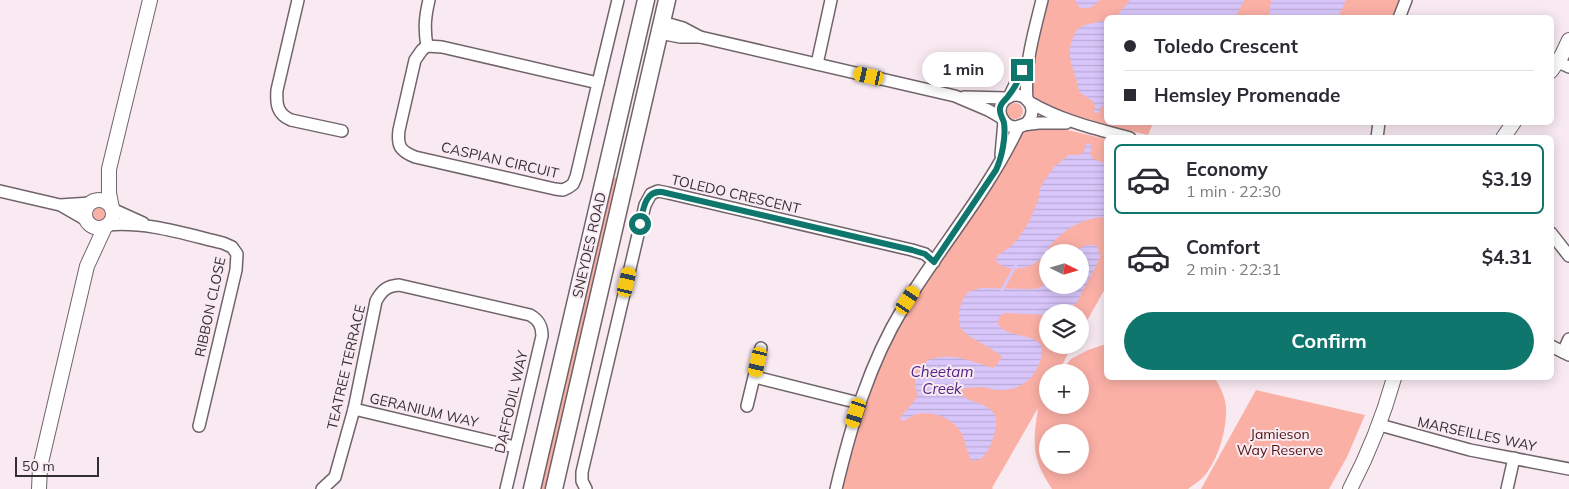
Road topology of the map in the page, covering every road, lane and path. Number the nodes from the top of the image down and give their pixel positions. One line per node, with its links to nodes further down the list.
1 (150, 0): 28 (street)
2 (298, 0): 25 (street)
3 (429, 0): 14 (street)
4 (618, 0): 18 (street)
5 (646, 0): 11 (main road, SNEYDES ROAD)
6 (667, 0): 12 (main road, SNEYDES ROAD)
7 (832, 0): 16 (street)
8 (1042, 0): 15 (street)
9 (1406, 0): 10 (street)
10 (1400, 15)
11 (641, 23): 12 (main road); 60 (main road, SNEYDES ROAD)
12 (661, 27): 16 (street); 61 (main road, SNEYDES ROAD)
13 (1569, 40): 17 (street)
14 (427, 46): 18 (street); 18 (street, CASPIAN CIRCUIT)
15 (1028, 57): 20 (street); 21 (street)
16 (817, 64): 19 (street)
17 (1559, 67)
18 (598, 83)
19 (955, 96): 20 (street); 22 (street)
20 (1008, 97): 21 (street); 22 (street)
21 (1028, 101): 23 (street); 24 (street)
22 (1003, 120): 24 (street); 27 (street)
23 (1073, 123): 24 (street); 26 (street)
24 (1020, 125): 27 (street)
25 (342, 131)
26 (1119, 135)
27 (1000, 159): 38 (street)
28 (110, 169): 30 (street); 32 (street)
29 (0, 191): 31 (street)
30 (92, 203): 31 (street); 32 (street); 33 (street)
31 (60, 205): 33 (street)
32 (112, 208): 34 (street); 35 (street, RIBBON CLOSE)
33 (88, 222): 34 (street); 39 (street)
34 (106, 226): 35 (street, RIBBON CLOSE); 39 (street)
35 (152, 227): 51 (street, RIBBON CLOSE)
36 (1554, 238): 37 (street)
37 (1569, 256)
38 (934, 262): 47 (street); 62 (street, TOLEDO CRESCENT)
39 (87, 266): 54 (street)
40 (539, 322): 49 (street, TEATREE TERRACE); 52 (street, DAFFODIL WAY)
41 (1569, 339): 44 (street)
42 (1554, 347): 44 (street)
43 (761, 348): 45 (street)
44 (1566, 353)
45 (754, 377): 47 (street); 48 (street)
46 (1393, 380): 50 (street)
47 (859, 403): 63 (street)
48 (747, 406)
49 (354, 410): 52 (street, GERANIUM WAY); 58 (street, TEATREE TERRACE)
50 (1380, 425): 53 (street, MARSEILLES WAY); 64 (street)
51 (199, 426)
52 (515, 447): 59 (street, DAFFODIL WAY)
53 (1514, 458): 55 (street, MARSEILLES WAY); 65 (street)
54 (40, 467): 56 (street); 57 (street)
55 (1569, 469)
56 (30, 489)
57 (39, 489)
58 (322, 489)
59 (506, 489)
60 (532, 489)
61 (554, 489)
62 (586, 489)
63 (836, 489)
64 (1350, 489)
65 (1507, 489)

